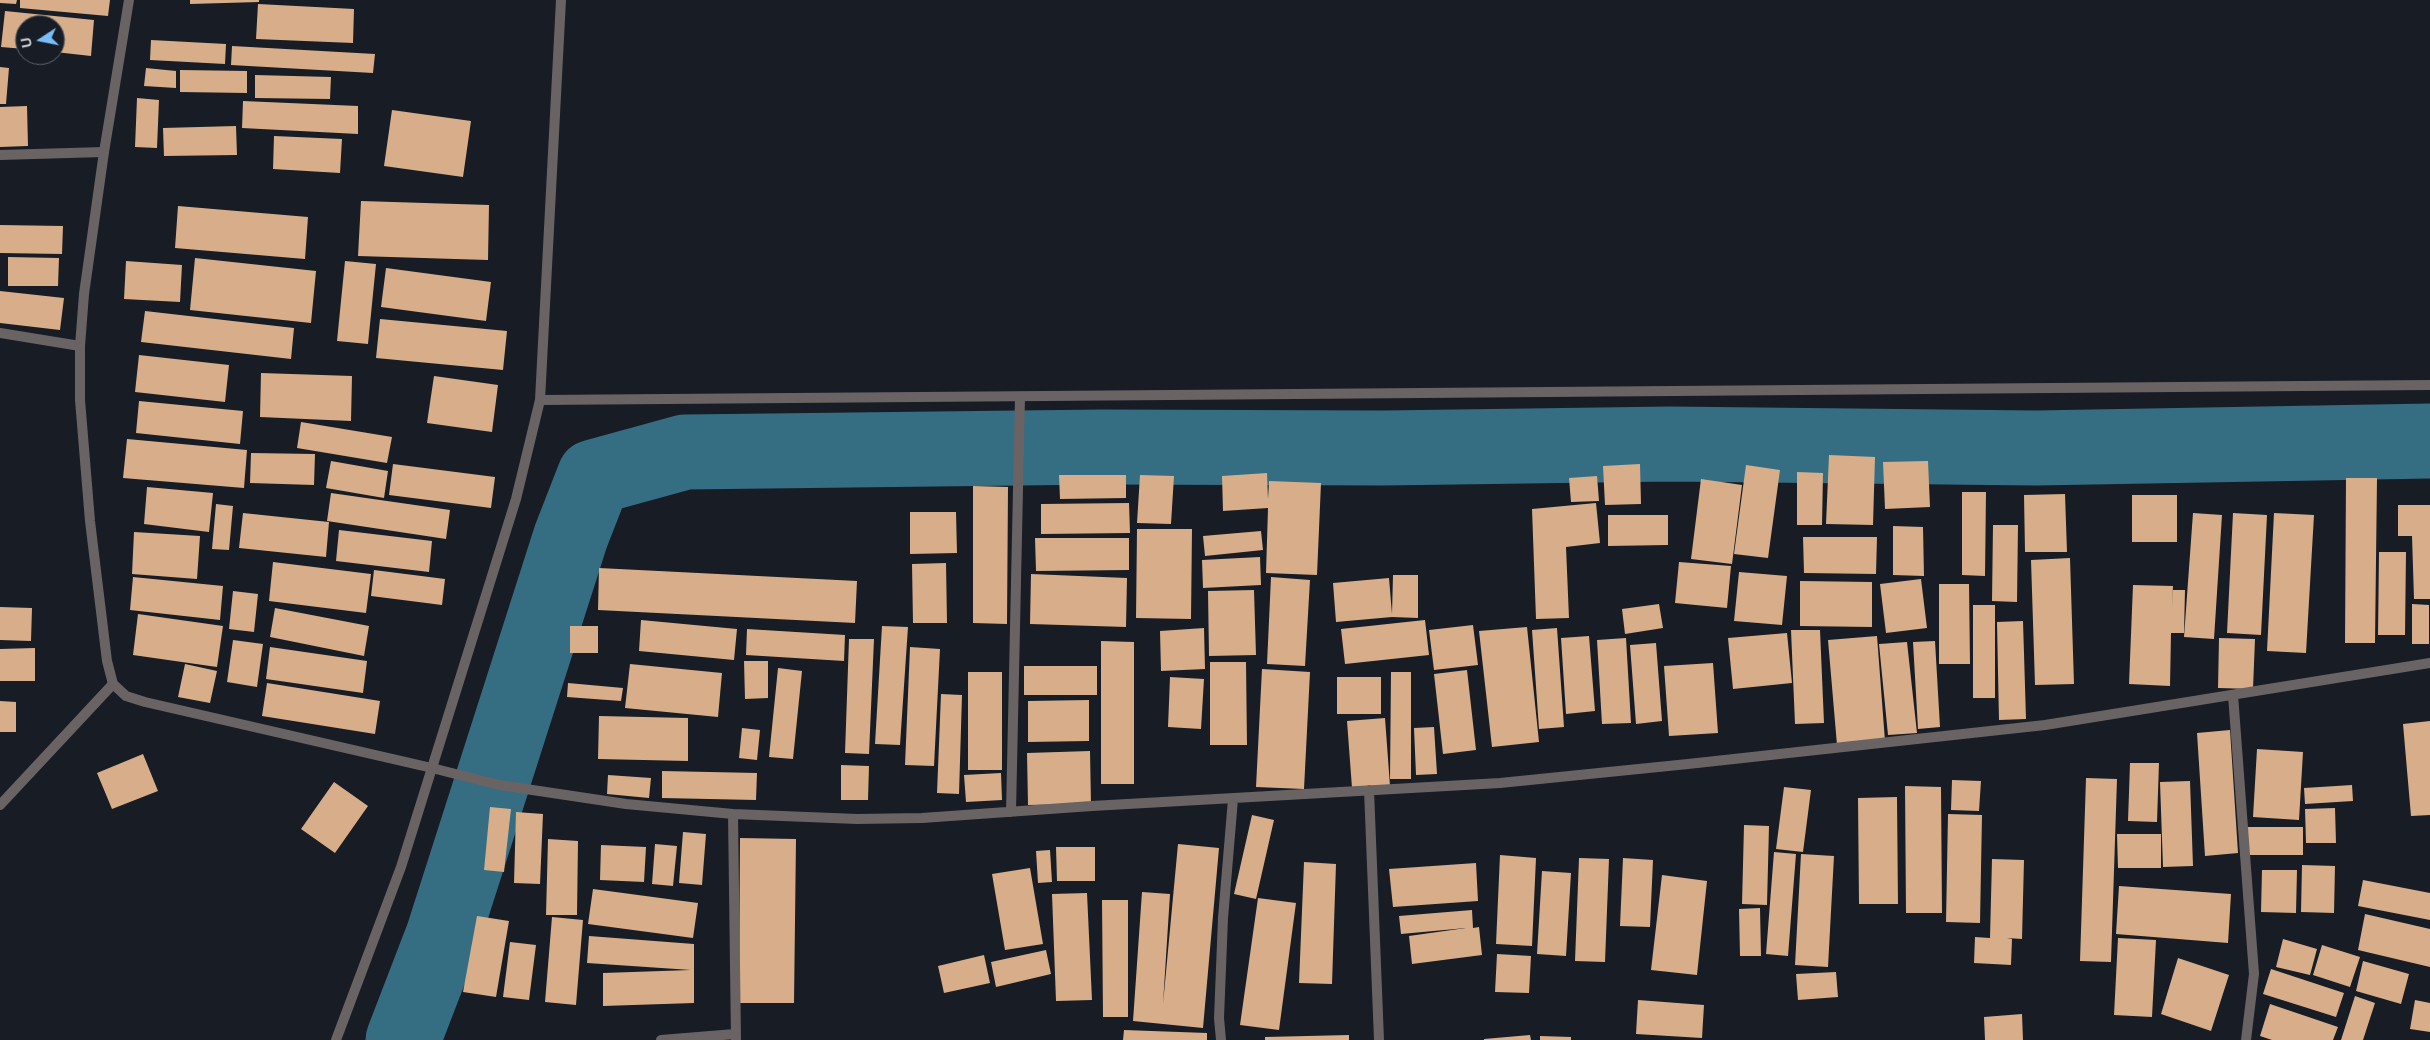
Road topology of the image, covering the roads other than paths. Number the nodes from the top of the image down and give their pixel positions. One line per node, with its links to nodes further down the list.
1 (129, 0): 3 (street)
2 (561, 0): 9 (street)
3 (104, 152): 4 (street); 6 (street)
4 (0, 155)
5 (0, 333): 6 (street)
6 (80, 346): 11 (street)
7 (2430, 385): 8 (street)
8 (1020, 397): 9 (street); 17 (street)
9 (540, 400): 13 (street)
10 (2430, 663): 12 (street)
11 (113, 684): 13 (street); 16 (street)
12 (2233, 695): 14 (street); 24 (street)
13 (432, 768): 18 (street); 20 (street)
14 (1369, 790): 15 (street); 23 (street)
15 (1233, 799): 17 (street); 22 (street)
16 (0, 805)
17 (1011, 812): 18 (street)
18 (733, 814): 19 (street)
19 (736, 1037): 21 (street)
20 (339, 1039)
21 (661, 1040)
22 (1221, 1040)
23 (1379, 1040)
24 (2246, 1040)

